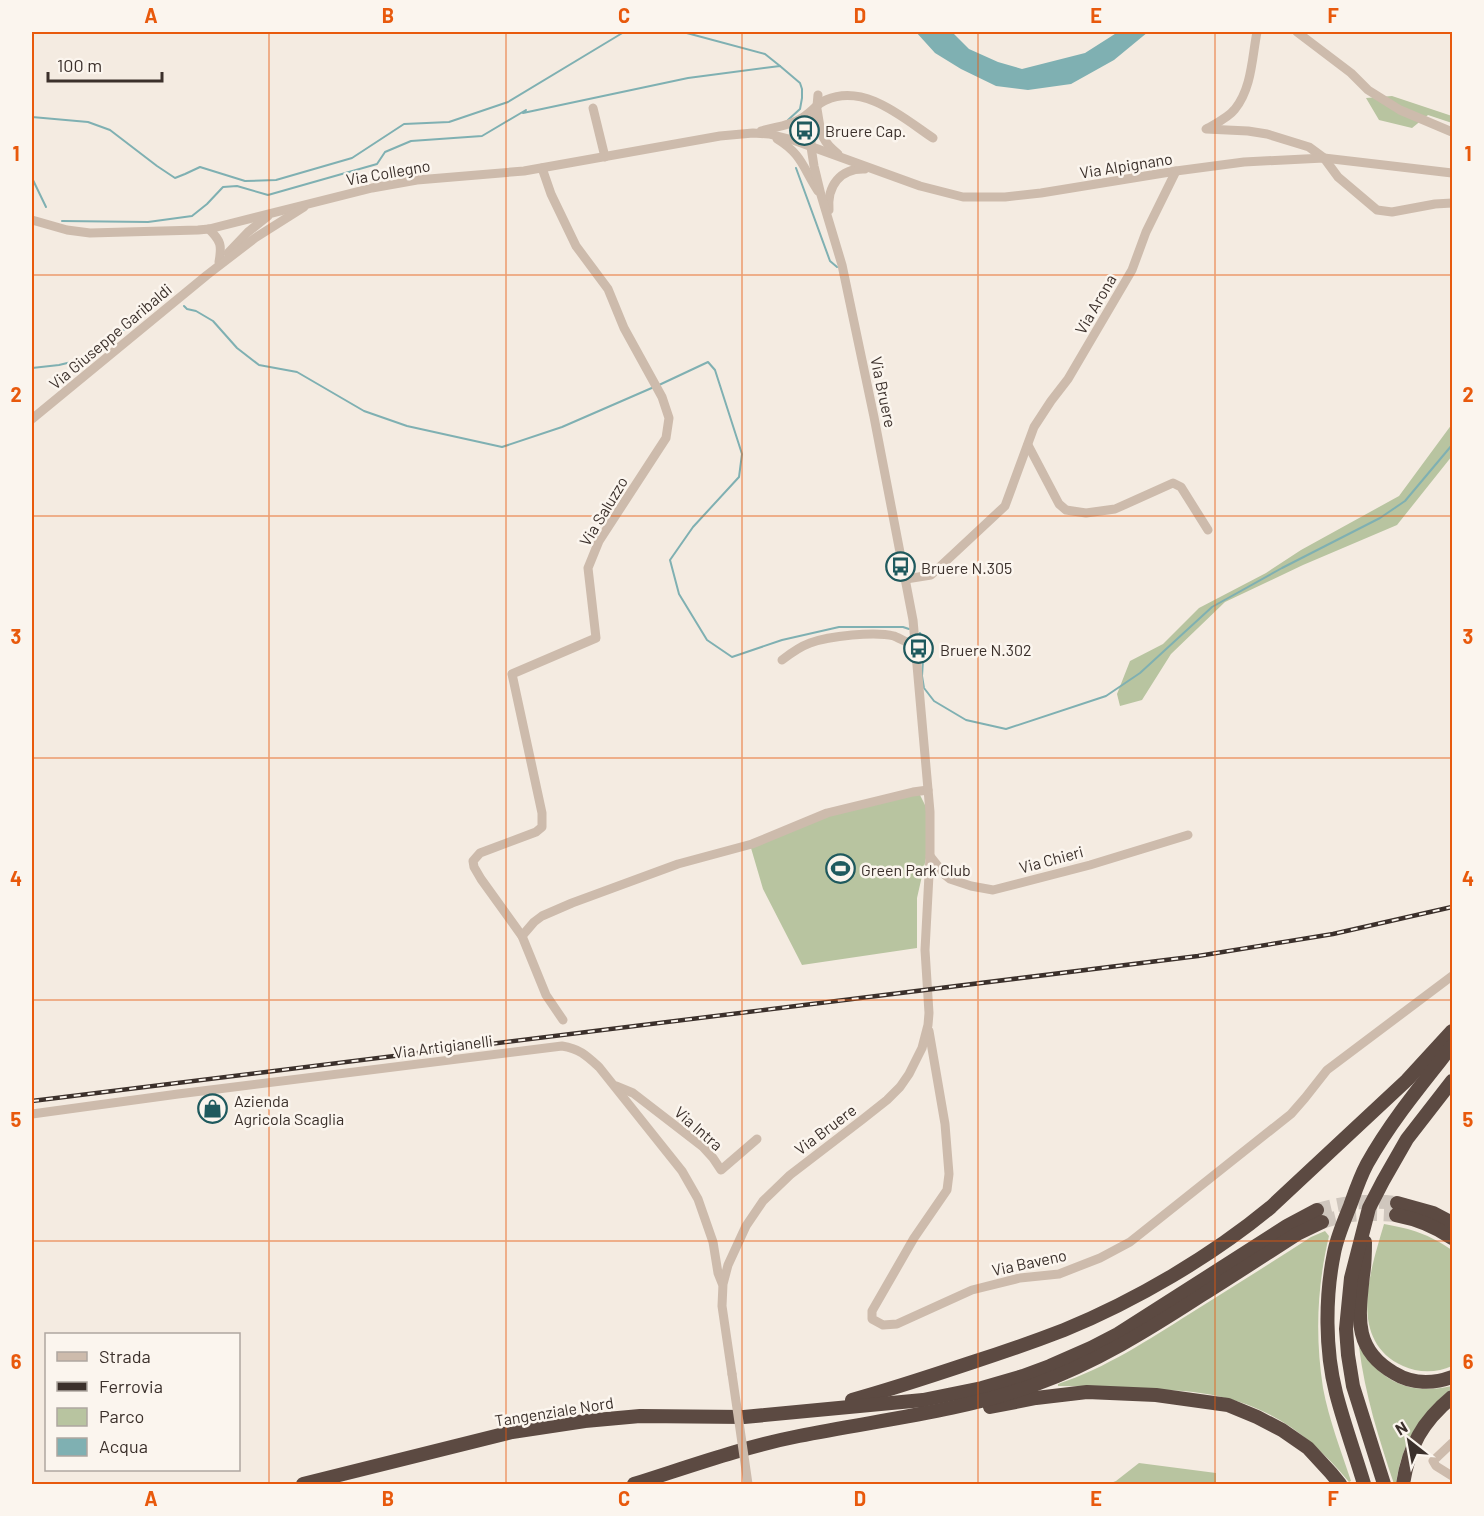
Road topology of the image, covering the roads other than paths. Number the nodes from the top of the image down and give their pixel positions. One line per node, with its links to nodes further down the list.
1 (1257, 32): 12 (street)
2 (1298, 32): 6 (street)
3 (818, 95): 4 (street)
4 (816, 106): 7 (street, Via Collegno); 9 (street, Via Collegno); 10 (street); 13 (street)
5 (592, 108): 11 (street)
6 (1452, 132)
7 (753, 133): 8 (street, Via Collegno); 11 (street, Via Collegno)
8 (769, 134): 10 (street, Via Collegno); 18 (street)
9 (933, 138)
10 (811, 147): 13 (street, Via Alpignano); 18 (street, Via Bruere)
11 (605, 157): 14 (street, Via Collegno)
12 (1324, 158): 16 (street, Via Alpignano); 17 (street, Via Alpignano); 19 (street)
13 (845, 159): 15 (street, Via Alpignano)
14 (542, 168): 20 (street, Via Collegno); 37 (street, Via Saluzzo)
15 (874, 169): 16 (street, Via Alpignano); 23 (street)
16 (1176, 171): 29 (street, Via Arona)
17 (1452, 173)
18 (821, 195): 23 (street, Via Bruere)
19 (1452, 202)
20 (310, 204): 21 (street, Via Collegno); 25 (street)
21 (272, 213): 24 (street, Via Collegno); 25 (street); 26 (street)
22 (32, 220): 24 (street, Via Collegno)
23 (831, 227): 31 (street, Via Bruere)
24 (209, 229): 26 (street)
25 (255, 238): 27 (street)
26 (219, 262): 27 (street)
27 (207, 275): 28 (street, Via Giuseppe Garibaldi)
28 (32, 420)
29 (1028, 445): 30 (street); 31 (street, Via Arona)
30 (1208, 530)
31 (906, 579): 32 (street, Via Bruere)
32 (915, 646): 33 (street); 34 (street, Via Bruere)
33 (782, 660)
34 (928, 790): 36 (street, Via Bruere); 37 (street)
35 (1188, 835): 36 (street, Via Chieri)
36 (930, 856): 40 (street, Via Bruere)
37 (522, 936): 39 (street)
38 (1452, 976): 40 (street, Via Baveno)
39 (563, 1020)
40 (928, 1025): 50 (street, Via Bruere)
41 (1452, 1030): 53 (highway)
42 (1452, 1046): 61 (highway)
43 (1452, 1081): 47 (highway)
44 (614, 1085): 45 (street, Via Artigianelli); 46 (street, Via Intra); 50 (street, Via Artigianelli)
45 (32, 1114)
46 (757, 1139)
47 (1366, 1222): 51 (highway); 62 (highway)
48 (1452, 1223): 49 (highway)
49 (1452, 1238)
50 (723, 1284): 59 (street, Via Bruere, bridge)
51 (1452, 1377)
52 (1452, 1397): 63 (highway)
53 (815, 1410): 54 (highway); 57 (highway, Tangenziale Nord)
54 (925, 1414): 58 (highway); 60 (highway)
55 (1452, 1443): 56 (street)
56 (1452, 1476)
57 (303, 1485)
58 (634, 1485)
59 (748, 1485)
60 (1340, 1485)
61 (1364, 1485)
62 (1384, 1485)
63 (1403, 1485)

